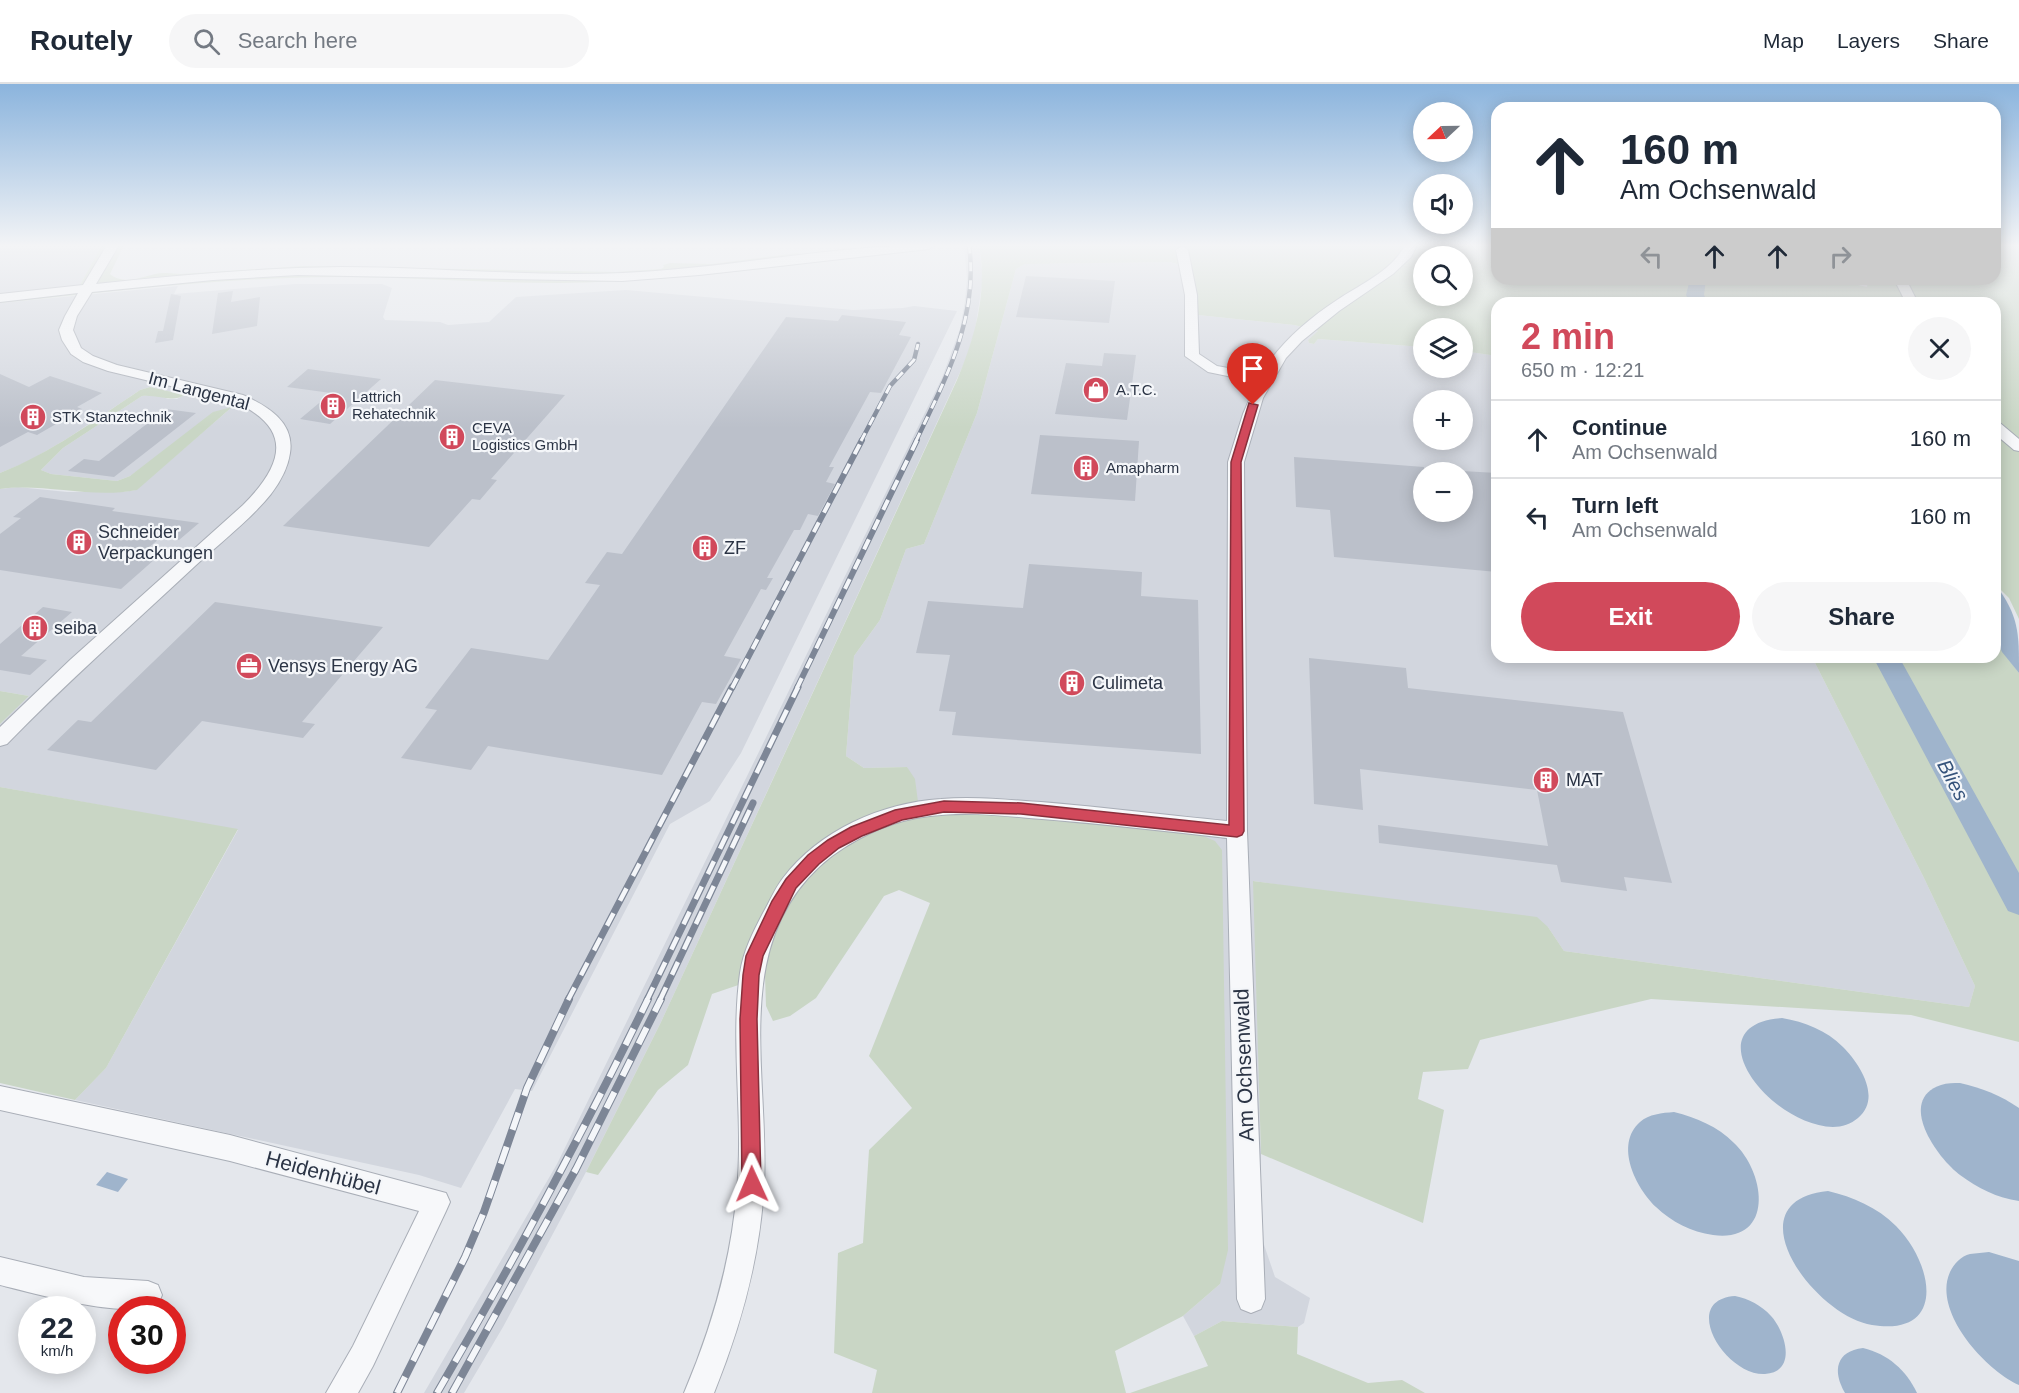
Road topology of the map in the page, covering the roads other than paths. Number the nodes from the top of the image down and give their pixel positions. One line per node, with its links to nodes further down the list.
1 (77, 306): 7 (street, Im Langental)
2 (1191, 306): 4 (street)
3 (1336, 306): 4 (street, Am Ochsenwald)
4 (1265, 379): 8 (street, Am Ochsenwald)
5 (2001, 431): 6 (street)
6 (2019, 447)
7 (0, 739)
8 (1237, 831): 12 (street, Am Ochsenwald); 14 (street)
9 (0, 1098): 13 (street, Heidenhübel)
10 (0, 1271): 11 (street)
11 (148, 1295)
12 (1251, 1299)
13 (341, 1393)
14 (699, 1393)

